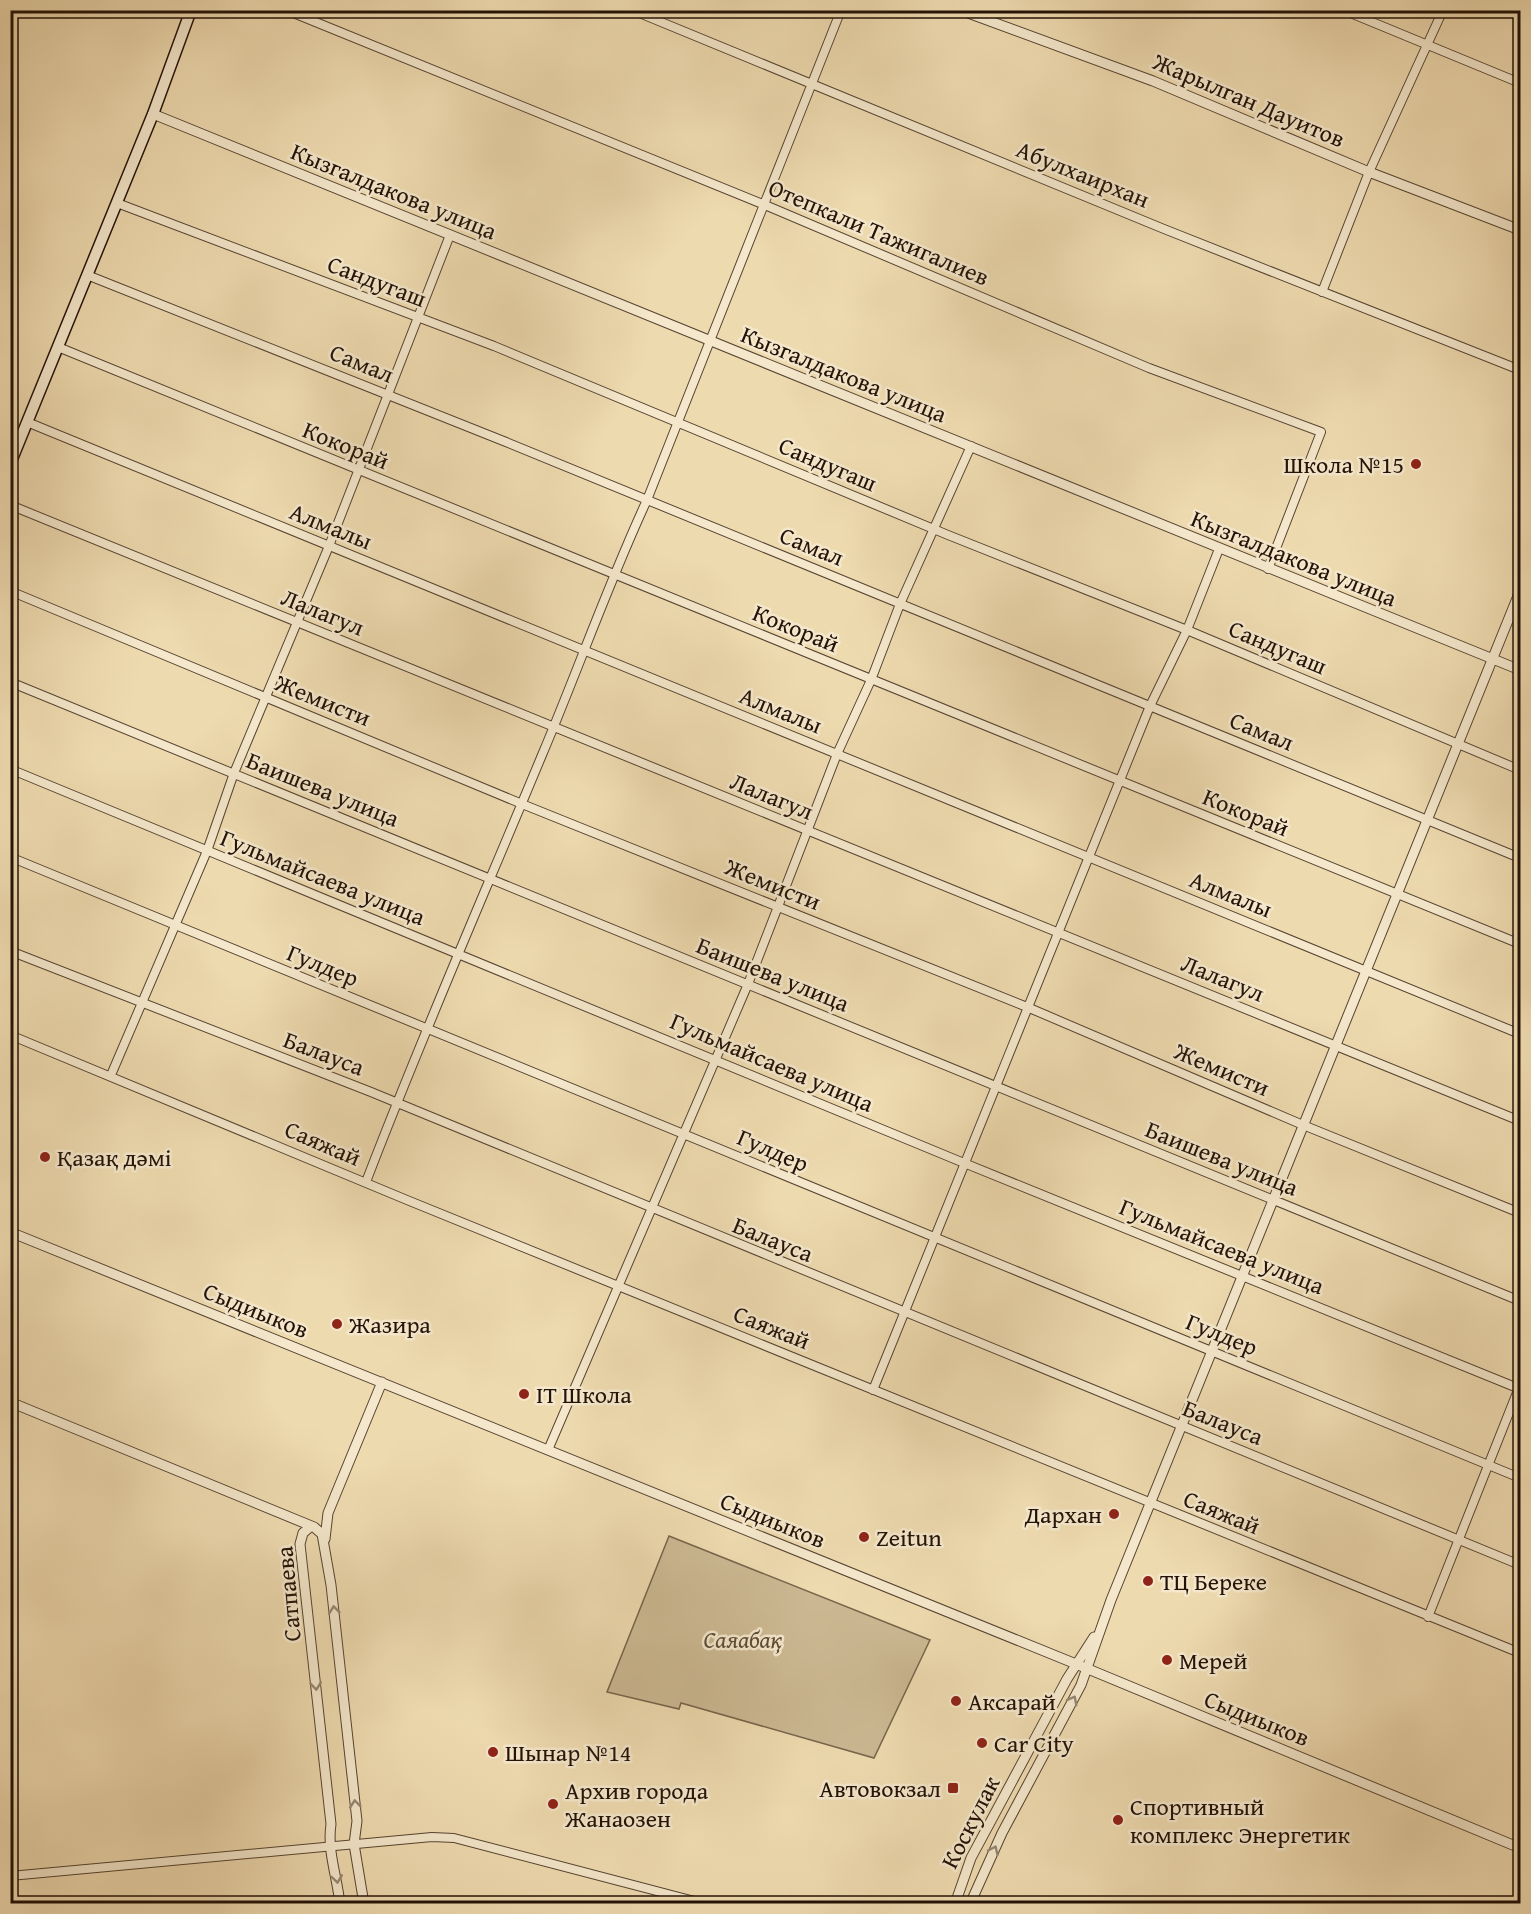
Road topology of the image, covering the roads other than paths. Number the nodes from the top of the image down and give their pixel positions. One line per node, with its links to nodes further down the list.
1 (191, 10): 11 (main road)
2 (286, 10): 14 (street, Отепкали Тажигалиев)
3 (632, 10): 10 (street, Абулхаирхан)
4 (841, 10): 10 (street)
5 (960, 10): 12 (street, Жарылган Дауитов)
6 (1343, 10): 8 (street)
7 (1443, 10): 8 (street)
8 (1428, 45): 9 (street); 12 (street)
9 (1521, 83)
10 (813, 84): 14 (street); 18 (street, Абулхаирхан)
11 (153, 114): 13 (main road); 16 (street, Кызгалдакова улица)
12 (1369, 172): 15 (street, Жарылган Дауитов); 18 (street)
13 (117, 202): 17 (main road); 19 (street, Сандугаш)
14 (765, 205): 20 (street); 34 (street, Отепкали Тажигалиев)
15 (1521, 230)
16 (450, 235): 19 (street); 20 (street, Кызгалдакова улица)
17 (87, 275): 21 (main road); 23 (street, Самал)
18 (1322, 292): 22 (street, Абулхаирхан)
19 (420, 318): 23 (street); 25 (street, Сандугаш)
20 (710, 341): 25 (street); 26 (street, Кызгалдакова улица)
21 (58, 347): 24 (main road); 28 (street, Кокорай)
22 (1521, 370)
23 (389, 395): 28 (street); 29 (street, Самал)
24 (27, 422): 27 (main road); 32 (street, Алмалы)
25 (677, 422): 29 (street); 31 (street, Сандугаш)
26 (971, 446): 31 (street); 33 (street, Кызгалдакова улица)
27 (10, 464)
28 (360, 471): 32 (street); 35 (street, Кокорай)
29 (647, 500): 35 (street); 38 (street, Самал)
30 (10, 505): 39 (street, Лалагул)
31 (932, 529): 38 (street); 40 (street, Сандугаш)
32 (329, 546): 39 (street); 41 (street, Алмалы)
33 (1219, 549): 34 (street, Кызгалдакова улица); 40 (street)
34 (1268, 568): 42 (street, Кызгалдакова улица)
35 (612, 574): 41 (street); 44 (street, Кокорай)
36 (10, 591): 46 (street, Жемисти)
37 (1521, 591): 42 (street)
38 (900, 604): 44 (street); 47 (street, Самал)
39 (296, 622): 46 (street); 48 (street, Лалагул)
40 (1187, 630): 47 (street); 49 (street, Сандугаш)
41 (583, 651): 48 (street); 50 (street, Алмалы)
42 (1492, 659): 43 (street, Кызгалдакова улица); 49 (street)
43 (1521, 670)
44 (871, 680): 50 (street); 54 (street, Кокорай)
45 (10, 682): 53 (street, Баишева улица)
46 (264, 697): 53 (street); 55 (street, Жемисти)
47 (1150, 706): 54 (street); 56 (street, Самал)
48 (554, 727): 55 (street); 57 (street, Лалагул)
49 (1457, 745): 52 (street, Сандугаш); 56 (street)
50 (837, 754): 57 (street); 59 (street, Алмалы)
51 (10, 769): 58 (street, Гульмайсаева улица)
52 (1521, 770)
53 (234, 773): 58 (street); 62 (street, Баишева улица)
54 (1119, 782): 59 (street); 63 (street, Кокорай)
55 (522, 804): 62 (street); 64 (street, Жемисти)
56 (1427, 819): 61 (street, Самал); 63 (street)
57 (807, 832): 64 (street); 66 (street, Лалагул)
58 (207, 850): 65 (street); 69 (street, Гульмайсаева улица)
59 (1088, 857): 66 (street); 70 (street, Алмалы)
60 (10, 858): 65 (street, Гулдер)
61 (1521, 858)
62 (492, 879): 69 (street); 71 (street, Баишева улица)
63 (1397, 893): 67 (street, Кокорай); 70 (street)
64 (779, 907): 71 (street); 73 (street, Жемисти)
65 (174, 925): 72 (street); 74 (street, Гулдер)
66 (1058, 933): 73 (street); 77 (street, Лалагул)
67 (1521, 944)
68 (10, 951): 72 (street, Балауса)
69 (458, 953): 74 (street); 78 (street, Гульмайсаева улица)
70 (1366, 970): 75 (street, Алмалы); 77 (street)
71 (748, 984): 78 (street); 80 (street, Баишева улица)
72 (141, 1002): 79 (street); 81 (street, Балауса)
73 (1027, 1007): 80 (street); 83 (street, Жемисти)
74 (428, 1028): 81 (street); 84 (street, Гулдер)
75 (1521, 1034)
76 (10, 1035): 79 (street, Саяжай)
77 (1336, 1044): 82 (street, Лалагул); 83 (street)
78 (714, 1059): 84 (street); 85 (street, Гульмайсаева улица)
79 (111, 1075): 86 (street, Саяжай)
80 (995, 1086): 85 (street); 87 (street, Баишева улица)
81 (397, 1103): 86 (street); 88 (street, Балауса)
82 (1521, 1121)
83 (1303, 1125): 87 (street); 89 (street, Жемисти)
84 (684, 1134): 88 (street); 91 (street, Гулдер)
85 (964, 1163): 91 (street); 92 (street, Гульмайсаева улица)
86 (366, 1182): 93 (street, Саяжай)
87 (1273, 1199): 92 (street); 94 (street, Баишева улица)
88 (650, 1209): 93 (street); 95 (street, Балауса)
89 (1521, 1213)
90 (10, 1232): 97 (street, Сыдиыков)
91 (936, 1239): 95 (street); 96 (street, Гулдер)
92 (1242, 1276): 96 (street); 98 (street, Гульмайсаева улица)
93 (618, 1285): 99 (street, Саяжай); 102 (street)
94 (1521, 1301)
95 (904, 1314): 99 (street); 101 (street, Балауса)
96 (1212, 1351): 101 (street); 103 (street, Гулдер)
97 (382, 1382): 102 (street, Сыдиыков); 106 (street)
98 (1520, 1387): 103 (street)
99 (873, 1390): 105 (street, Саяжай)
100 (10, 1402): 107 (street)
101 (1182, 1426): 105 (street); 110 (street, Балауса)
102 (548, 1450): 116 (street, Сыдиыков)
103 (1487, 1464): 104 (street, Гулдер); 110 (street)
104 (1521, 1478)
105 (1150, 1503): 113 (street); 114 (street, Саяжай)
106 (328, 1513): 108 (street); 109 (street)
107 (288, 1516): 108 (street); 111 (street)
108 (312, 1527): 109 (street, Сатпаева); 111 (street, Сатпаева)
109 (325, 1539): 118 (street, Сатпаева, one-way to 109)
110 (1459, 1540): 112 (street, Балауса); 114 (street)
111 (300, 1545): 119 (street, Сатпаева, one-way to 119)
112 (1521, 1565)
113 (1107, 1610): 116 (street, Коскулак); 117 (street, Коскулак)
114 (1428, 1617): 115 (street, Саяжай)
115 (1521, 1653)
116 (1076, 1664): 117 (street, Сыдиыков); 125 (street, Коскулак)
117 (1088, 1669): 120 (street, Сыдиыков); 126 (street, Коскулак, one-way to 117)
118 (354, 1844): 119 (street); 123 (street, Сатпаева); 124 (street)
119 (328, 1846): 121 (street); 122 (street, Сатпаева, one-way to 122)
120 (1521, 1848)
121 (10, 1876)
122 (340, 1904)
123 (364, 1904)
124 (705, 1904)
125 (955, 1904)
126 (970, 1904)

